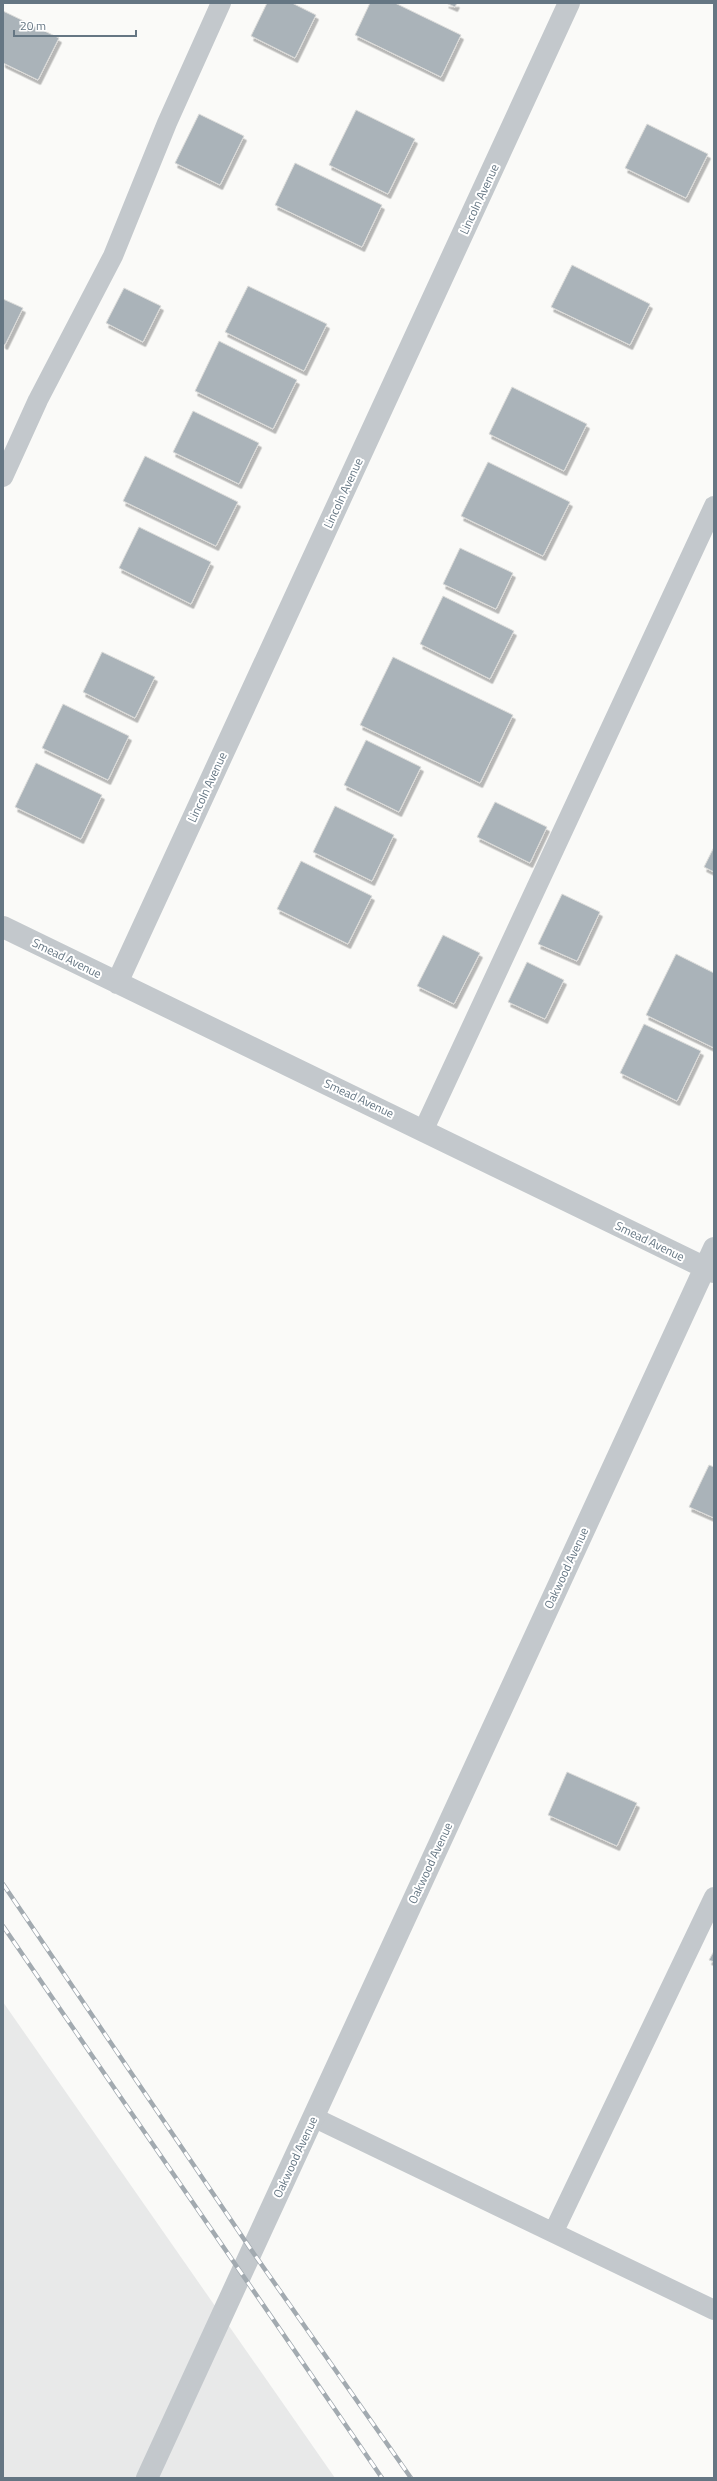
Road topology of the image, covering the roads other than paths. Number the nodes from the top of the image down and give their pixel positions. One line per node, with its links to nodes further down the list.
1 (221, 3): 3 (lane)
2 (569, 3): 6 (street, Lincoln Avenue)
3 (3, 477)
4 (714, 506): 7 (lane)
5 (3, 927): 6 (street, Smead Avenue)
6 (117, 983): 7 (street, Smead Avenue)
7 (424, 1129): 9 (street, Smead Avenue)
8 (714, 1248): 9 (street, Oakwood Avenue)
9 (709, 1270): 11 (street, Oakwood Avenue)
10 (714, 1897): 12 (lane)
11 (314, 2117): 12 (lane); 14 (street, Oakwood Avenue)
12 (554, 2231): 13 (lane)
13 (714, 2310)
14 (147, 2478)

